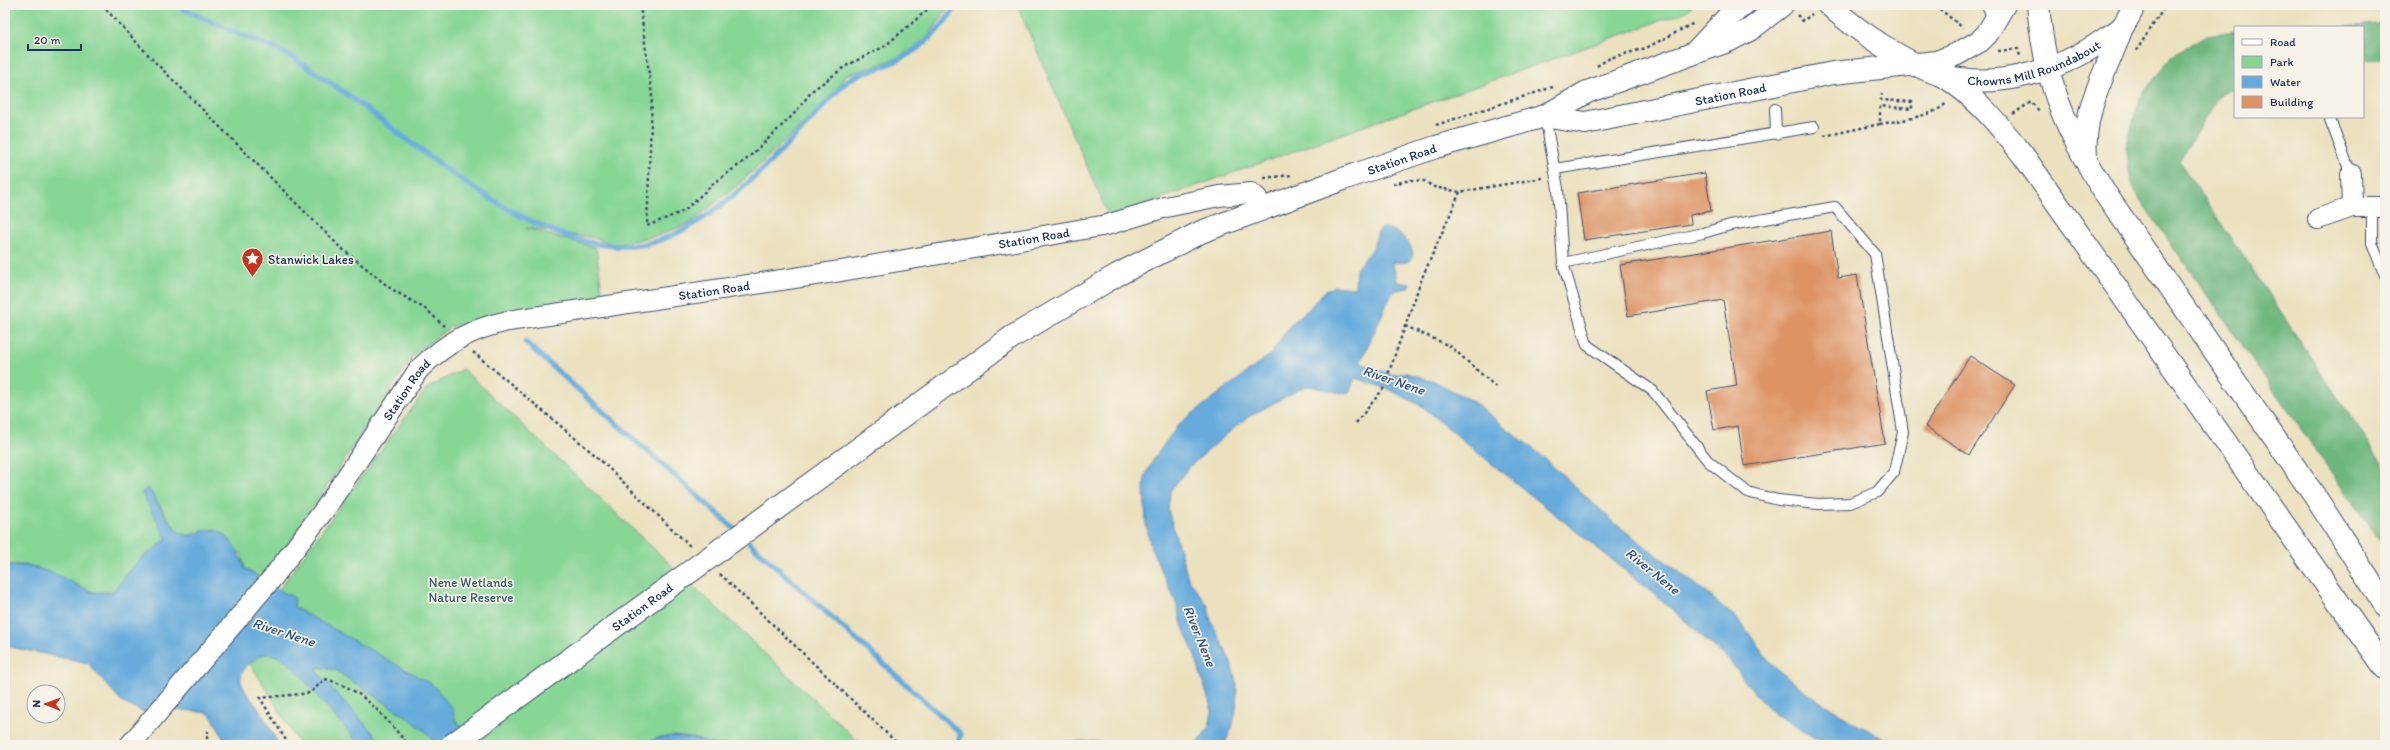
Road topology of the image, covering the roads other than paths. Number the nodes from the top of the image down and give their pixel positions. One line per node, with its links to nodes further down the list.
1 (1743, 5): 8 (highway)
2 (2038, 5): 10 (highway)
3 (2135, 5): 7 (highway, Chowns Mill Roundabout)
4 (1821, 9): 9 (highway, Chowns Mill Roundabout)
5 (1790, 11): 8 (highway, Station Road)
6 (1995, 11): 9 (highway, Chowns Mill Roundabout)
7 (2122, 27): 10 (highway, Chowns Mill Roundabout); 17 (highway)
8 (1697, 51): 13 (highway, Station Road)
9 (1917, 64): 11 (highway, Chowns Mill Roundabout); 13 (highway, Station Road)
10 (2047, 69): 11 (highway, Chowns Mill Roundabout); 17 (highway)
11 (1942, 75): 27 (highway)
12 (1775, 109): 16 (lane)
13 (1546, 116): 18 (lane); 22 (highway, Station Road)
14 (2329, 118): 19 (lane)
15 (1814, 127): 16 (lane)
16 (1776, 134): 18 (lane)
17 (2086, 162): 26 (highway)
18 (1555, 169): 24 (lane)
19 (2351, 174): 20 (street)
20 (2352, 207): 21 (street); 23 (street)
21 (2379, 207): 25 (lane)
22 (1261, 209): 28 (street, Station Road); 29 (highway, Station Road, bridge)
23 (2318, 218)
24 (1563, 263): 24 (lane)
25 (2385, 276)
26 (2385, 605)
27 (2385, 668)
28 (133, 742)
29 (452, 745)

